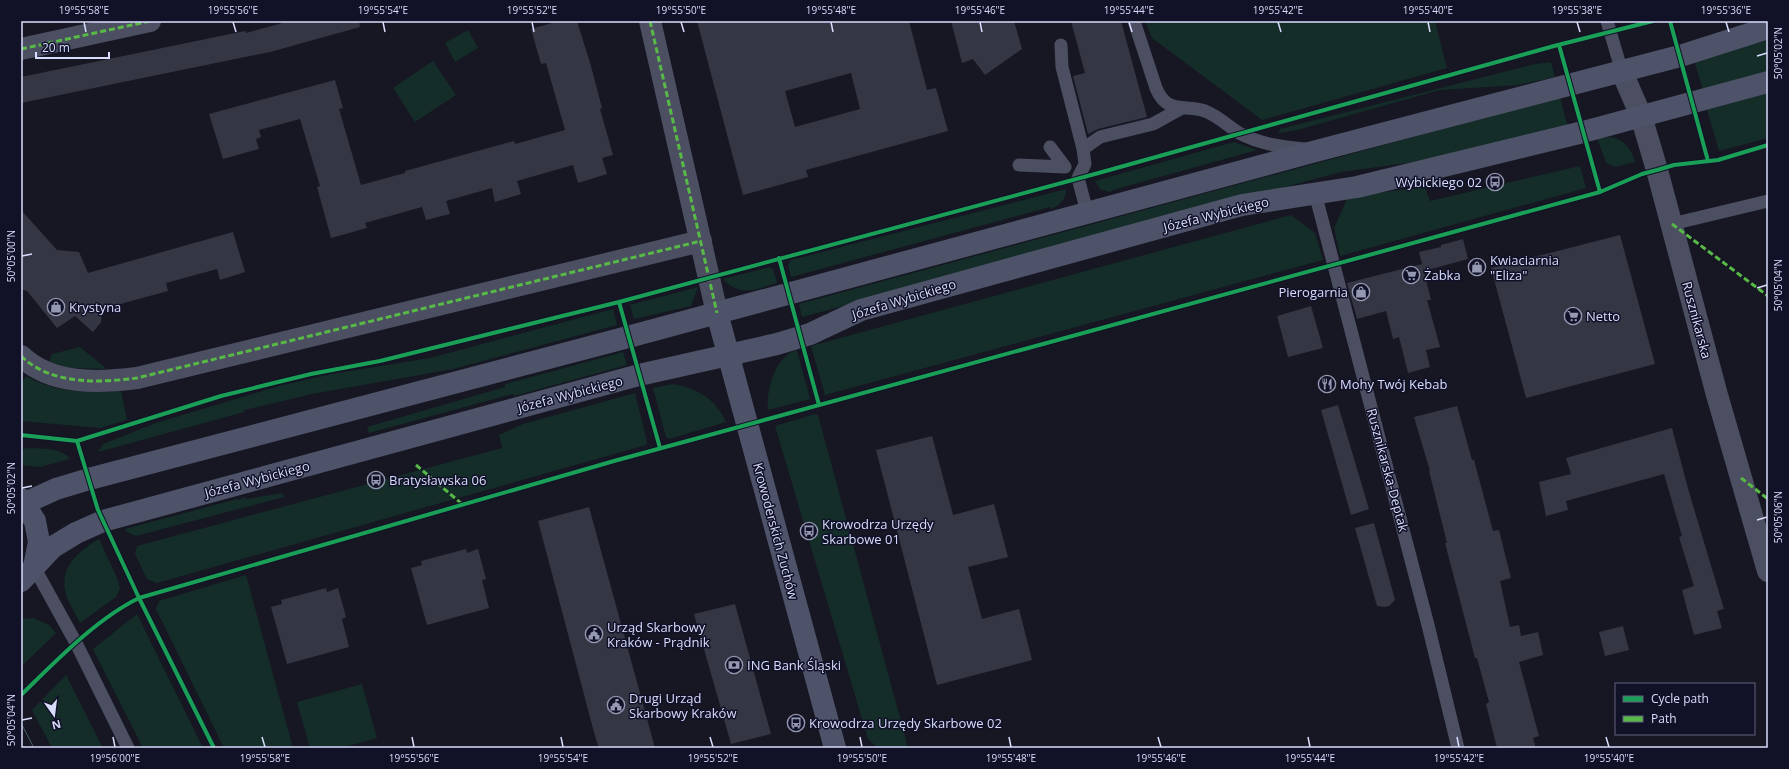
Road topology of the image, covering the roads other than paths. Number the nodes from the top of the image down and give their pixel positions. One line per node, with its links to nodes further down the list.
1 (150, 21): 7 (street)
2 (650, 21): 20 (street)
3 (1134, 21): 10 (lane)
4 (1607, 21): 8 (lane)
5 (1768, 28): 8 (street)
6 (1061, 45): 13 (lane)
7 (21, 48)
8 (1622, 72): 11 (street, Rusznikarska); 14 (street)
9 (1768, 82): 11 (street, Józefa Wybickiego)
10 (1180, 109): 13 (lane); 14 (lane)
11 (1641, 116): 16 (street, Józefa Wybickiego); 19 (street, Rusznikarska)
12 (1050, 147): 15 (lane)
13 (1083, 149): 18 (lane)
14 (1316, 151): 18 (street)
15 (1019, 165)
16 (1315, 193): 22 (street, Józefa Wybickiego); 29 (lane, Rusznikarska-Deptak)
17 (1768, 200): 19 (lane)
18 (1087, 212): 21 (street)
19 (1672, 224): 26 (street, Rusznikarska)
20 (701, 241): 21 (street); 23 (street)
21 (717, 313): 22 (street, Krowoderskich Zuchów); 24 (street)
22 (729, 354): 25 (street, Józefa Wybickiego); 28 (street, Krowoderskich Zuchów)
23 (21, 356)
24 (22, 502): 25 (street)
25 (25, 569): 27 (lane)
26 (1768, 571)
27 (128, 748)
28 (835, 748)
29 (1458, 748)

